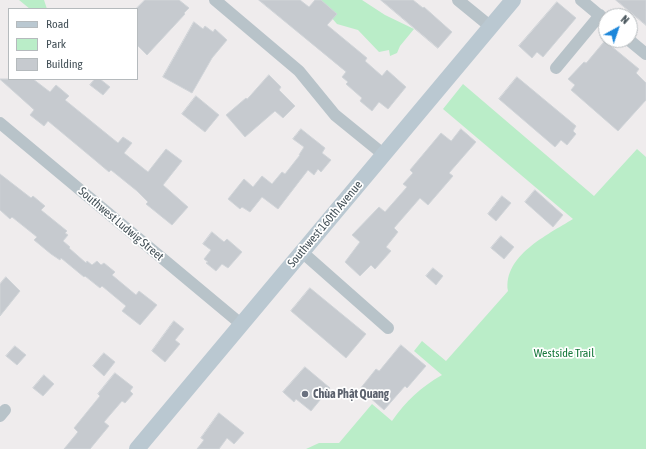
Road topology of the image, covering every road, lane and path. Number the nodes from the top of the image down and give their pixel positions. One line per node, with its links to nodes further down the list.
1 (215, 0): 12 (street)
2 (458, 0): 7 (street)
3 (514, 0): 7 (street, Southwest 160th Avenue)
4 (581, 0): 5 (street)
5 (598, 14)
6 (598, 23): 10 (street)
7 (491, 27): 12 (street, Southwest 160th Avenue)
8 (638, 47): 9 (street)
9 (646, 54)
10 (556, 68)
11 (0, 123): 14 (street, Southwest Ludwig Street)
12 (384, 154): 13 (street, Southwest 160th Avenue)
13 (302, 252): 14 (street, Southwest 160th Avenue); 15 (street)
14 (241, 324): 16 (street, Southwest 160th Avenue)
15 (388, 328)
16 (137, 449)

